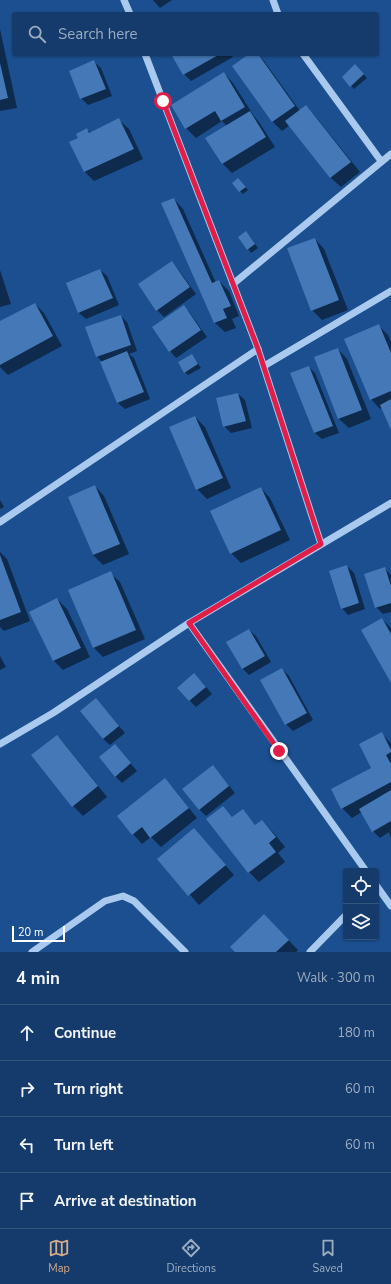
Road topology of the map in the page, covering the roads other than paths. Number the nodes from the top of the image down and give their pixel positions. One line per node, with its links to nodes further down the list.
1 (124, 0): 3 (street)
2 (273, 0): 4 (street)
3 (129, 12)
4 (277, 12)
5 (146, 56): 9 (street)
6 (304, 56): 8 (street)
7 (391, 154): 8 (street)
8 (381, 161): 9 (street)
9 (234, 284): 11 (street)
10 (391, 291): 12 (street)
11 (258, 349): 12 (street); 14 (street)
12 (264, 366): 15 (street)
13 (391, 503): 15 (street)
14 (0, 522)
15 (321, 544): 16 (street)
16 (189, 623): 17 (street); 18 (street)
17 (0, 744)
18 (364, 868)
19 (379, 889): 20 (street)
20 (391, 906)
21 (343, 918): 24 (street)
22 (32, 952): 23 (street)
23 (185, 952)
24 (310, 952)

